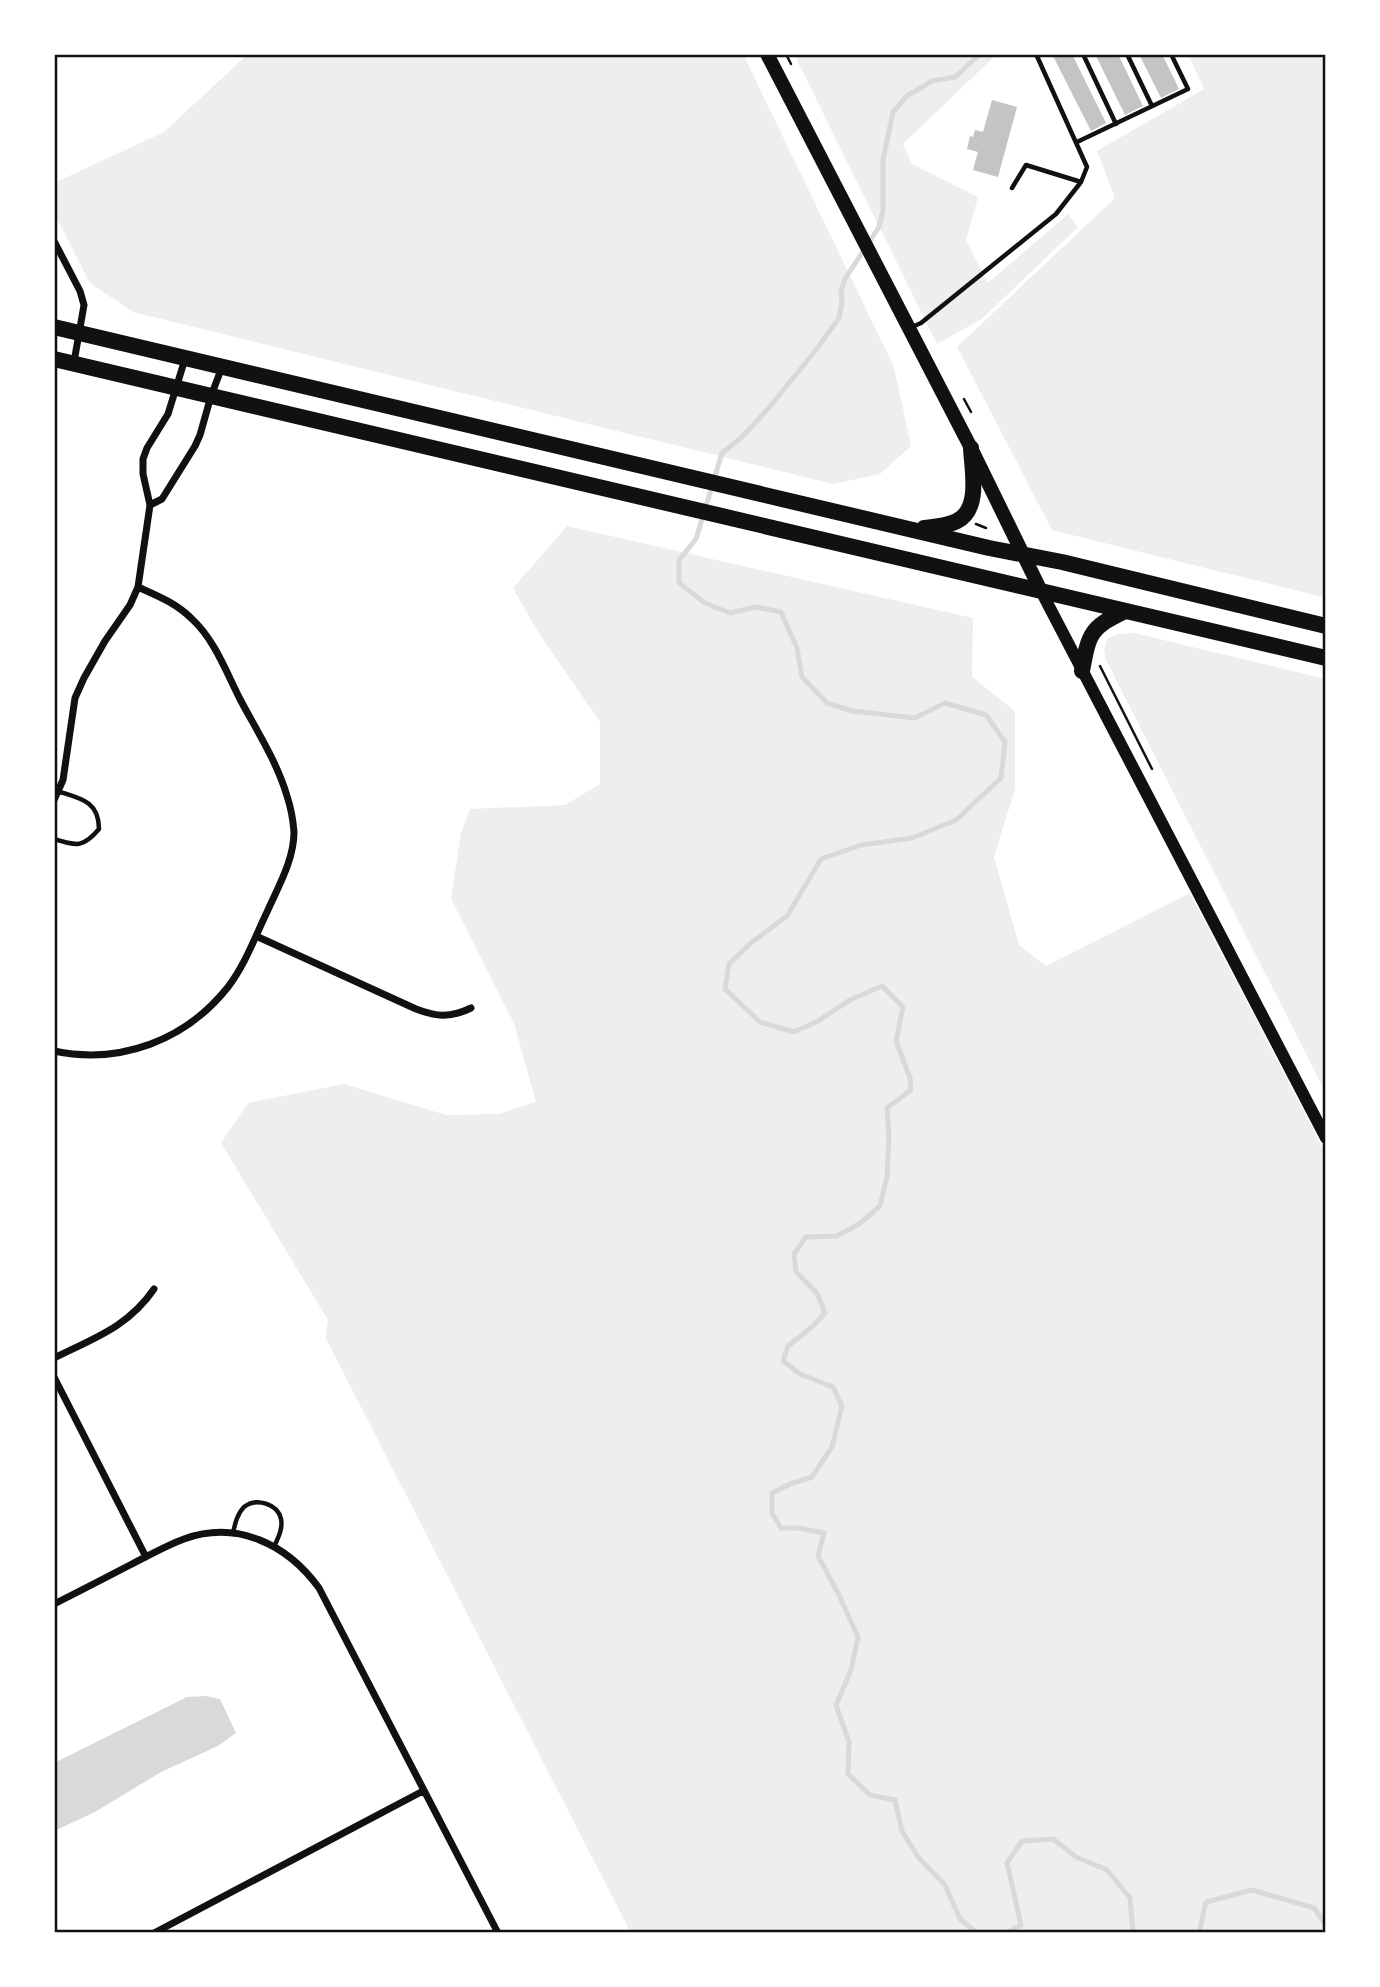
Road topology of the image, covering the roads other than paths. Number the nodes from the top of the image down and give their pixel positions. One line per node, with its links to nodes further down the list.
1 (766, 54): 13 (main road)
2 (1037, 54): 8 (lane)
3 (1083, 54): 7 (lane)
4 (1127, 54): 6 (lane)
5 (1171, 54): 6 (lane)
6 (1152, 106): 7 (lane)
7 (1116, 124): 8 (lane)
8 (1077, 142): 9 (lane)
9 (1080, 182): 10 (lane); 13 (lane)
10 (1012, 188)
11 (54, 241): 14 (street)
12 (54, 327): 14 (main road)
13 (908, 329): 21 (main road)
14 (79, 332): 15 (main road); 17 (street)
15 (185, 358): 18 (main road); 19 (street)
16 (54, 359): 17 (main road)
17 (74, 363): 19 (main road)
18 (222, 367): 20 (street); 23 (main road)
19 (176, 388): 20 (main road); 22 (street)
20 (211, 396): 22 (street); 26 (main road)
21 (971, 448): 23 (main road); 24 (main road)
22 (150, 505): 25 (street)
23 (916, 529): 24 (main road)
24 (1024, 555): 26 (main road); 28 (main road)
25 (138, 587): 31 (street); 34 (street)
26 (1041, 591): 27 (main road); 30 (street)
27 (1125, 611): 29 (main road); 30 (main road)
28 (1326, 626)
29 (1326, 658)
30 (1082, 671): 37 (street)
31 (56, 791): 32 (street); 33 (lane)
32 (54, 800)
33 (54, 839)
34 (256, 936): 35 (street); 36 (street)
35 (471, 1008)
36 (54, 1051)
37 (1326, 1138)
38 (153, 1289): 39 (street)
39 (54, 1359)
40 (54, 1377): 43 (street)
41 (233, 1533): 42 (street); 42 (lane); 43 (street)
42 (274, 1547): 45 (street)
43 (146, 1557): 44 (street)
44 (54, 1604)
45 (424, 1791): 46 (street); 47 (street)
46 (154, 1933)
47 (498, 1933)

